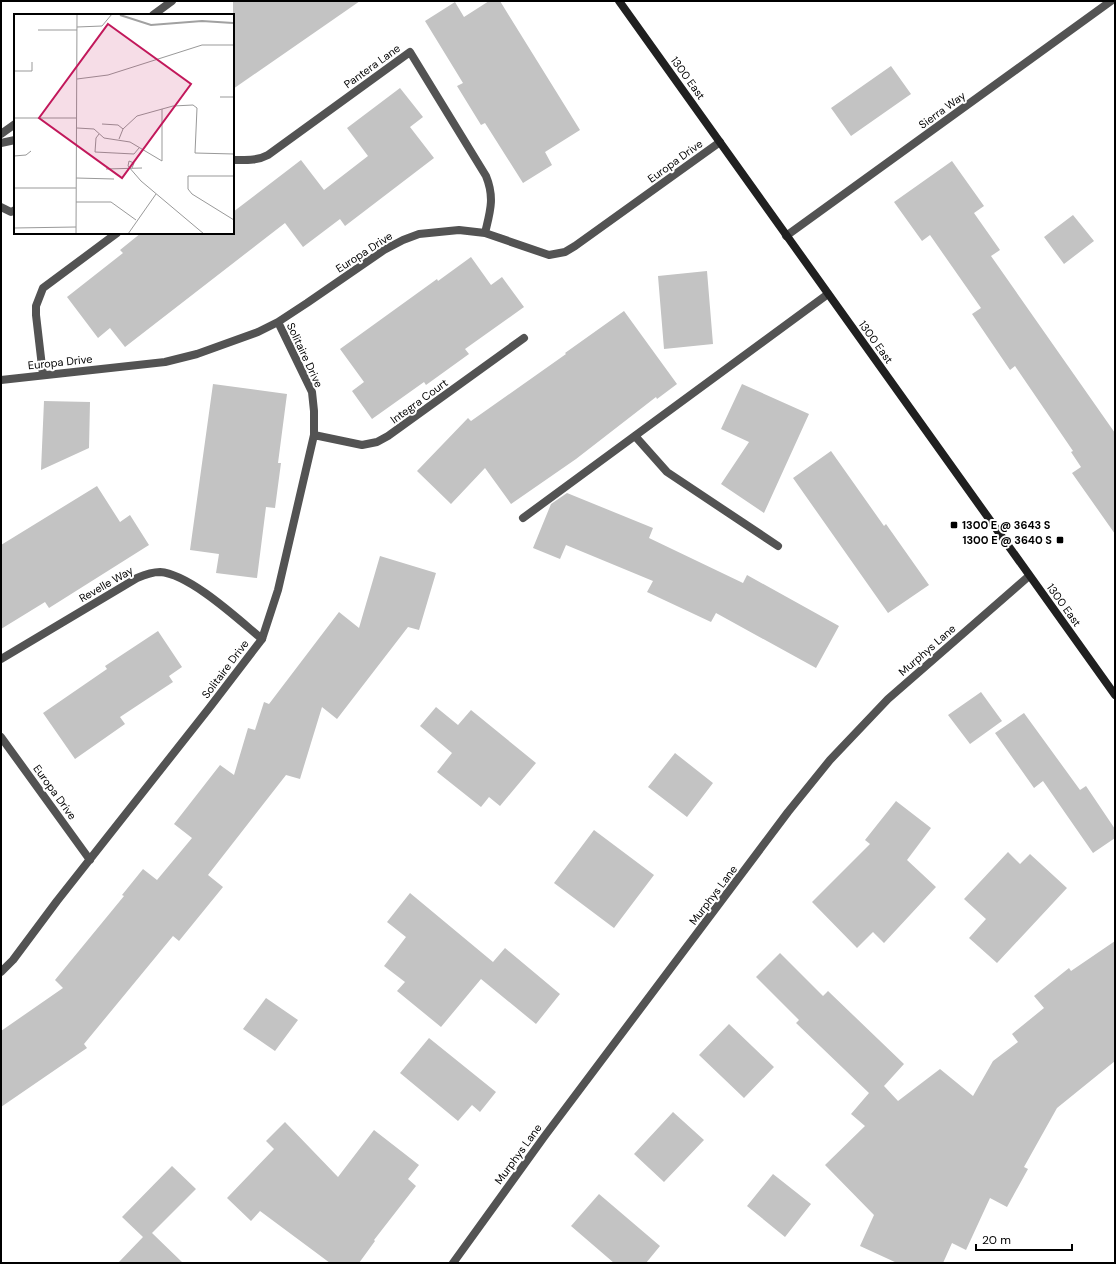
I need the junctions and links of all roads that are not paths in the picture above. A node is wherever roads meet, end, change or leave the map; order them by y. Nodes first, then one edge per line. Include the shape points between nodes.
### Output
1 (172, 1) edge
2 (619, 1) edge
3 (1111, 1) edge
4 (153, 14) edge
5 (14, 125) edge
6 (1, 134) edge
7 (14, 140) edge
8 (720, 142) junction
9 (1, 143) edge
10 (234, 160) edge
11 (1, 207) edge
12 (14, 210) edge
13 (485, 233) junction
14 (116, 234) edge
15 (786, 236) junction
16 (828, 294) junction
17 (278, 322) junction
18 (524, 338) dead end
19 (43, 375) junction
20 (1, 380) edge
21 (314, 435) junction
22 (635, 436) junction
23 (523, 518) dead end
24 (778, 546) dead end
25 (1029, 576) junction
26 (262, 640) junction
27 (1, 659) edge
28 (1115, 695) edge
29 (1, 737) edge
30 (90, 860) junction
31 (1, 972) edge
32 (453, 1263) edge

1 - 4 street
2 - 8 main road, 1300 East
3 - 15 street, Sierra Way
5 - 6 street
7 - 9 street
8 - 13 street, Europa Drive via 565,252 550,255 540,253
8 - 15 main road, 1300 East
10 - 13 street, Pantera Lane via 254,160 268,155 410,52 486,176 492,197
11 - 12 street via 11,212
13 - 17 street, Europa Drive via 438,231 403,240 384,250
14 - 19 street via 43,288 36,306
15 - 16 main road, 1300 East
16 - 22 street
16 - 25 main road, 1300 East
17 - 19 street, Europa Drive via 231,342 165,362
17 - 21 street, Solitaire Drive via 312,392
18 - 21 street, Integra Court via 377,442 362,445
19 - 20 street, Europa Drive
21 - 26 street, Solitaire Drive via 278,590
22 - 23 street
22 - 24 street via 667,472
25 - 28 main road, 1300 East
25 - 32 street, Murphys Lane via 888,699 830,760 788,812 563,1112
26 - 27 street, Revelle Way via 200,590 173,575 161,572 137,578
26 - 30 street, Solitaire Drive
29 - 30 street, Europa Drive
30 - 31 street, Solitaire Drive via 14,960

